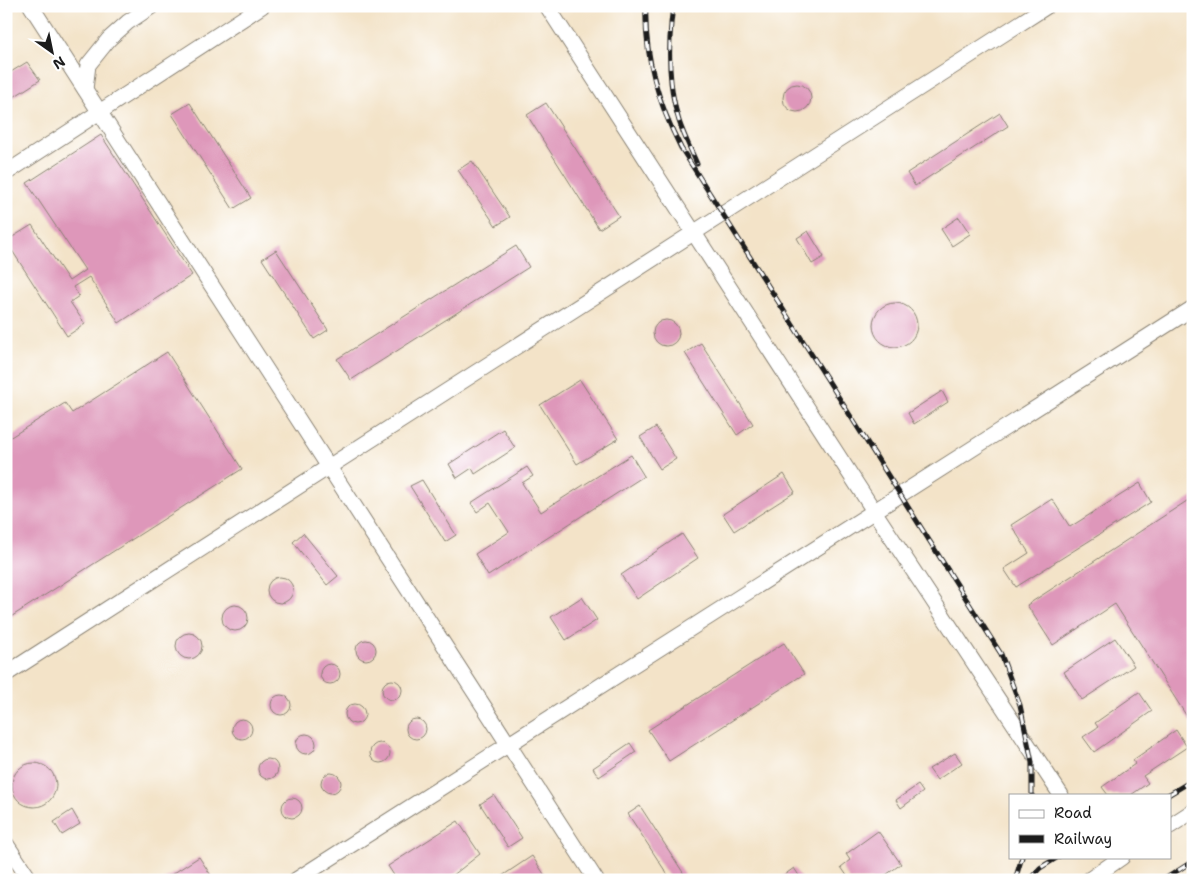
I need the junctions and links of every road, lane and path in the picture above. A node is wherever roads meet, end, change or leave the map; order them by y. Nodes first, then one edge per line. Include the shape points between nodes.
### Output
1 (31, 6) edge
2 (152, 6) edge
3 (262, 6) edge
4 (547, 6) edge
5 (1047, 6) edge
6 (85, 89) junction
7 (99, 112) junction
8 (6, 173) edge
9 (694, 233) junction
10 (1193, 308) edge
11 (329, 467) junction
12 (874, 511) junction
13 (6, 674) edge
14 (509, 745) junction
15 (1060, 794) edge
16 (1193, 811) edge
17 (1172, 825) edge
18 (6, 844) edge
19 (1117, 858) edge
20 (30, 880) edge
21 (296, 880) edge
22 (596, 880) edge
23 (1088, 880) edge

1 - 6 lane
2 - 6 lane via 109,39 88,65
3 - 7 lane
4 - 9 lane
5 - 9 lane
6 - 7 lane
7 - 8 lane
7 - 11 lane
9 - 11 lane
9 - 12 lane
10 - 12 lane
11 - 13 lane
11 - 14 lane
12 - 14 lane
12 - 15 lane
14 - 21 lane
14 - 22 lane
16 - 17 lane
18 - 20 lane
19 - 23 lane

